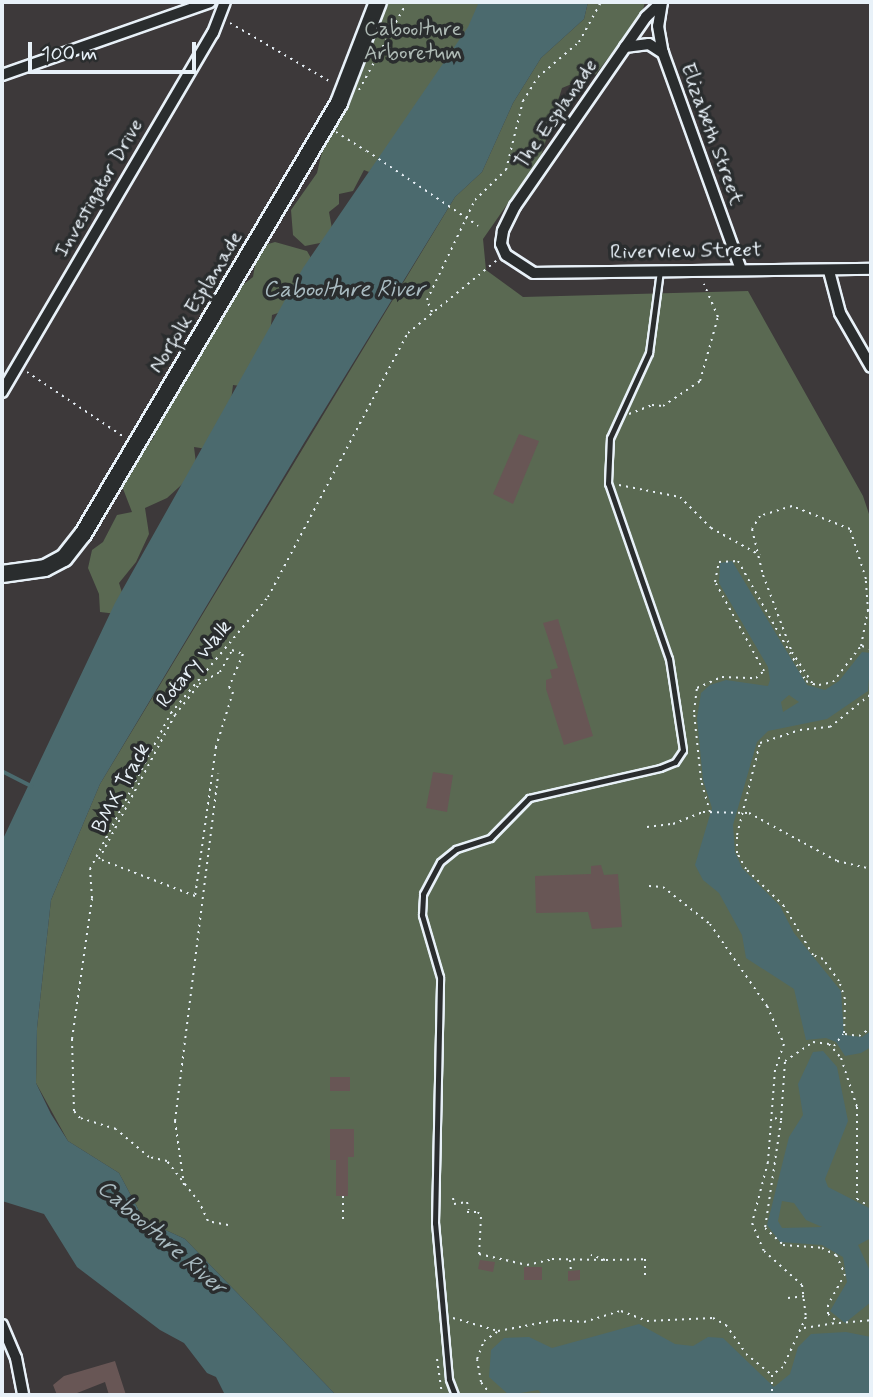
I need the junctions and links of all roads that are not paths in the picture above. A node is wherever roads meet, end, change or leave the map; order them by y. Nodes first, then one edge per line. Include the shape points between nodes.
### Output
1 (210, 2) edge
2 (225, 2) edge
3 (378, 2) edge
4 (662, 2) edge
5 (625, 47) junction
6 (663, 53) junction
7 (2, 75) edge
8 (501, 258) joint
9 (740, 267) junction
10 (871, 269) edge
11 (660, 271) junction
12 (829, 271) junction
13 (871, 367) edge
14 (2, 392) edge
15 (2, 575) edge
16 (2, 1325) edge
17 (23, 1395) edge
18 (456, 1395) edge

1 - 7 street
2 - 14 street, Investigator Drive via 213,33
3 - 15 street, Norfolk Esplanade via 339,103 83,534 64,558 45,568
4 - 5 street, The Esplanade
4 - 6 street, Elizabeth Street via 658,26
5 - 6 street, Elizabeth Street via 649,44
5 - 8 street, The Esplanade via 508,219
6 - 9 street, Elizabeth Street
8 - 11 street, Riverview Street via 534,273
9 - 11 street, Riverview Street
9 - 12 street, Riverview Street
10 - 12 street, Riverview Street
11 - 18 lane via 649,353 610,438 608,483 669,659 683,734 681,755 660,768 529,798 490,838 456,849 440,862 423,894 422,915 440,977 435,1223 449,1379
12 - 13 street via 840,313
16 - 17 street via 16,1358

